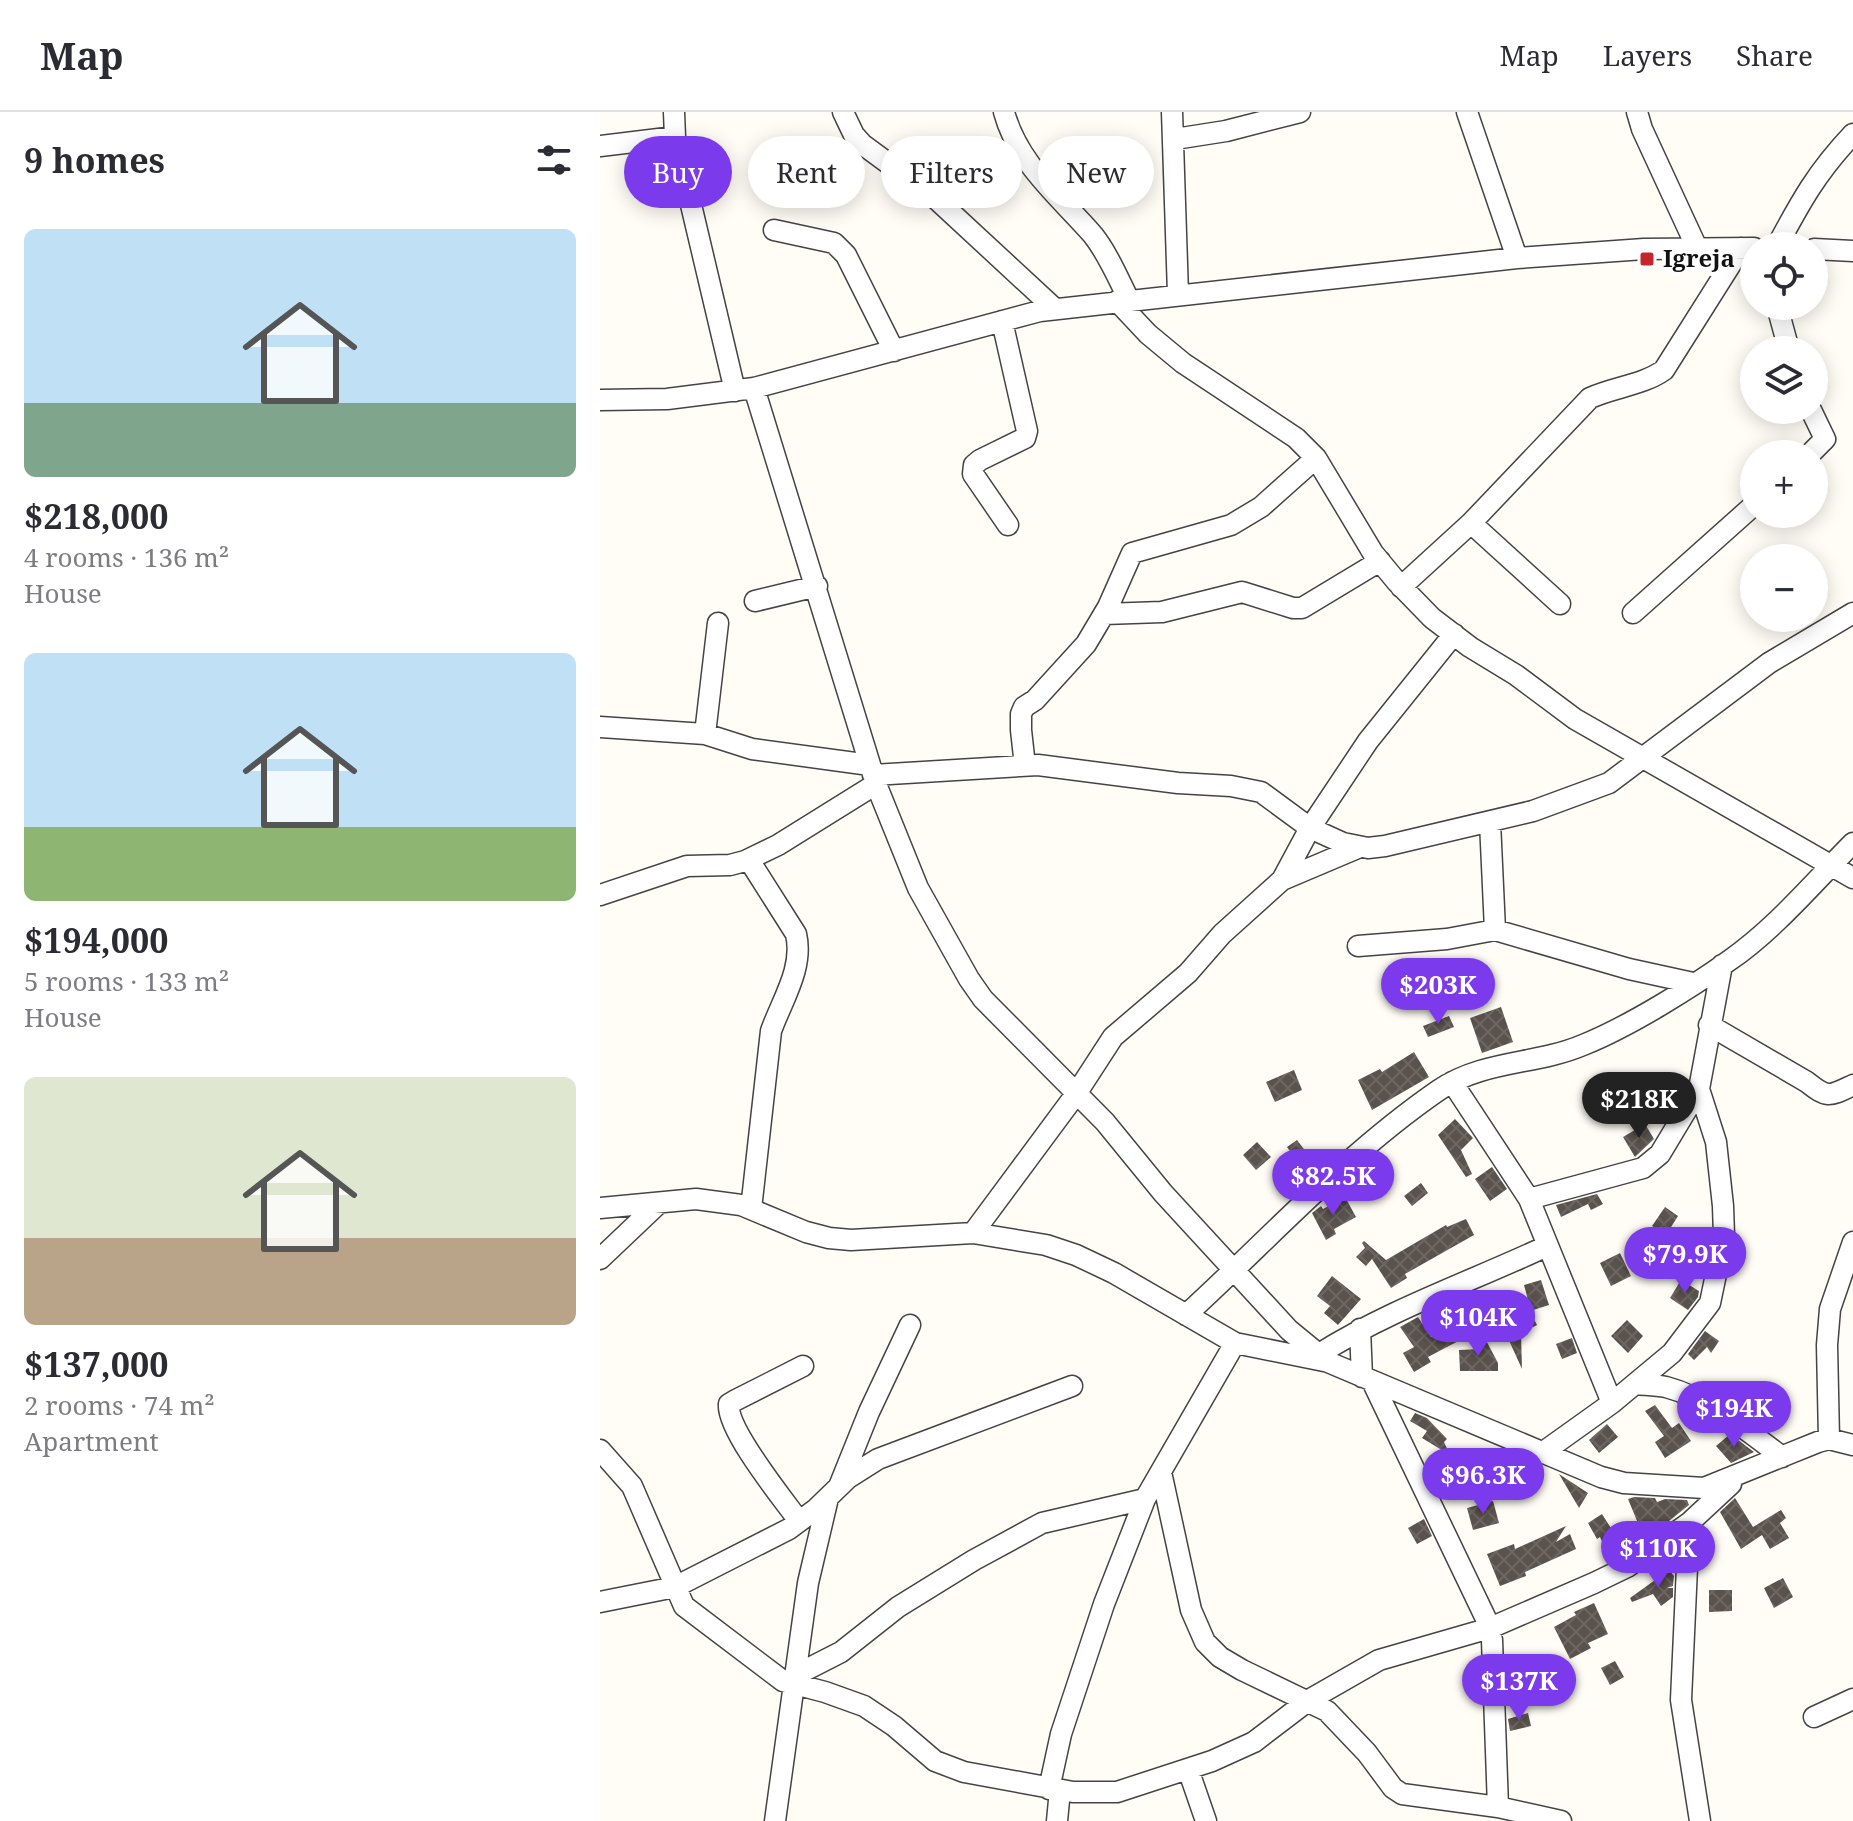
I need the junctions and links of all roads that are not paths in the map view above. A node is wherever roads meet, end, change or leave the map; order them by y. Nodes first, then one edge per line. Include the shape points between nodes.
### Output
1 (674, 112) edge
2 (843, 112) edge
3 (1004, 112) edge
4 (1172, 112) edge
5 (1300, 112) edge
6 (1467, 112) edge
7 (1637, 112) edge
8 (1853, 134) edge
9 (675, 136) edge
10 (1175, 139) junction
11 (624, 143) edge
12 (600, 146) edge
13 (695, 208) edge
14 (774, 230) dead end
15 (1784, 232) edge
16 (1697, 248) junction
17 (1740, 248) edge
18 (1828, 250) edge
19 (1853, 251) edge
20 (1517, 258) junction
21 (1740, 260) edge
22 (1178, 294) junction
23 (1123, 300) junction
24 (1055, 309) junction
25 (1002, 321) junction
26 (894, 351) junction
27 (745, 390) junction
28 (600, 400) edge
29 (1316, 458) junction
30 (1740, 517) edge
31 (1471, 523) junction
32 (1008, 525) dead end
33 (1380, 561) junction
34 (817, 586) junction
35 (1401, 587) junction
36 (755, 601) dead end
37 (1560, 604) dead end
38 (1633, 613) dead end
39 (1853, 613) edge
40 (1104, 614) junction
41 (718, 623) dead end
42 (1454, 634) junction
43 (600, 727) edge
44 (705, 734) junction
45 (1641, 758) junction
46 (1025, 766) junction
47 (873, 774) junction
48 (1490, 822) junction
49 (1310, 828) junction
50 (1853, 843) edge
51 (1360, 847) junction
52 (749, 860) junction
53 (1830, 866) junction
54 (1853, 878) edge
55 (1282, 880) junction
56 (600, 895) edge
57 (1495, 930) junction
58 (1358, 946) dead end
59 (1722, 965) junction
60 (1693, 983) junction
61 (1709, 1025) junction
62 (1452, 1082) junction
63 (1853, 1085) edge
64 (1699, 1089) junction
65 (1076, 1094) junction
66 (1529, 1199) junction
67 (659, 1203) junction
68 (600, 1208) edge
69 (751, 1209) junction
70 (973, 1233) junction
71 (1853, 1242) edge
72 (1547, 1246) junction
73 (600, 1259) edge
74 (1233, 1271) junction
75 (1186, 1315) junction
76 (910, 1325) dead end
77 (1360, 1329) junction
78 (1235, 1343) junction
79 (1324, 1358) junction
80 (803, 1366) dead end
81 (1367, 1379) junction
82 (1635, 1384) junction
83 (1072, 1386) dead end
84 (1612, 1403) junction
85 (1829, 1439) junction
86 (1853, 1445) edge
87 (600, 1450) edge
88 (1542, 1453) junction
89 (1782, 1457) junction
90 (1161, 1472) junction
91 (1741, 1475) junction
92 (834, 1492) junction
93 (1145, 1499) junction
94 (799, 1521) junction
95 (1689, 1523) junction
96 (675, 1587) junction
97 (600, 1602) edge
98 (1490, 1628) junction
99 (793, 1680) junction
100 (1853, 1699) edge
101 (1309, 1700) junction
102 (1814, 1717) dead end
103 (1188, 1769) junction
104 (1055, 1790) junction
105 (1498, 1807) junction
106 (775, 1821) edge
107 (1057, 1821) edge
108 (1206, 1821) edge
109 (1561, 1821) edge
110 (1700, 1821) edge

1 - 9 street
2 - 24 street via 862,144 934,197
3 - 23 street via 1041,182 1095,237
4 - 10 street
5 - 10 street
6 - 20 street
7 - 16 street
8 - 15 street via 1807,190
10 - 22 street
11 - 12 street
13 - 27 street
14 - 26 street via 834,243 846,255
16 - 17 street
16 - 20 street
18 - 19 street
20 - 22 street
21 - 31 street via 1664,370 1590,398
22 - 23 street
23 - 24 street
23 - 29 street via 1148,334 1183,363 1296,438
24 - 25 street
25 - 26 street
25 - 32 street via 1027,431 1025,438 980,460 973,474
26 - 27 street
27 - 28 street
27 - 34 street
29 - 33 street
29 - 40 street via 1261,507 1231,525 1132,553
30 - 38 street
31 - 35 street
31 - 37 street
33 - 35 street
33 - 40 street via 1302,608 1242,592 1162,612
34 - 36 street
34 - 47 street
35 - 42 street
39 - 45 street via 1769,663
40 - 46 street via 1086,644 1024,707
41 - 44 street
42 - 45 street
42 - 49 street via 1368,741
43 - 44 street
44 - 47 street
45 - 48 street via 1609,783
45 - 53 street
46 - 47 street
46 - 49 street via 1261,792
47 - 52 street via 778,845
47 - 65 street via 918,888 969,979
48 - 51 street
48 - 57 street
49 - 51 street
49 - 55 street
50 - 53 street
51 - 55 street
52 - 56 street via 687,866
52 - 69 street via 799,947 771,1031
53 - 54 street
53 - 59 street
55 - 65 street via 1188,973 1113,1037
57 - 58 street
57 - 60 street
59 - 60 street
59 - 61 street
60 - 62 street via 1582,1046 1485,1068
61 - 63 street via 1821,1094 1833,1095
61 - 64 street
62 - 66 street
62 - 74 street via 1293,1210
64 - 66 street via 1660,1154 1643,1168
64 - 82 street via 1716,1142 1723,1206 1724,1236 1710,1303 1672,1353
65 - 70 street
65 - 74 street
66 - 72 street
67 - 68 street
67 - 69 street via 696,1199
67 - 73 street
69 - 70 street via 829,1238
70 - 75 street via 1076,1255
71 - 85 street via 1830,1309
72 - 77 street
72 - 84 street
74 - 75 street
74 - 79 street
75 - 78 street
76 - 92 street
77 - 79 street
77 - 81 street
78 - 79 street
78 - 90 street
79 - 81 street
80 - 94 street via 729,1404 728,1412
81 - 88 street
81 - 98 street
82 - 84 street
82 - 89 street via 1667,1388 1709,1407
83 - 92 street via 878,1459
84 - 88 street
85 - 86 street
85 - 89 street
87 - 96 street via 632,1486
88 - 91 street via 1624,1483 1704,1488
89 - 91 street
90 - 93 street
90 - 101 street via 1191,1610 1205,1642 1242,1670
91 - 95 street
92 - 94 street
92 - 99 street via 808,1583
93 - 99 street via 1042,1523 898,1607 841,1652
93 - 104 street via 1061,1734
94 - 96 street
95 - 98 street via 1627,1567
95 - 110 street via 1681,1700
96 - 97 street
96 - 99 street via 684,1606 704,1623 783,1681
98 - 101 street via 1379,1660
98 - 105 street
99 - 104 street via 864,1706 935,1761
99 - 106 street
100 - 102 street
101 - 103 street via 1254,1742
101 - 105 street via 1339,1722 1396,1791
103 - 104 street via 1117,1792
103 - 108 street
104 - 107 street
105 - 109 street

